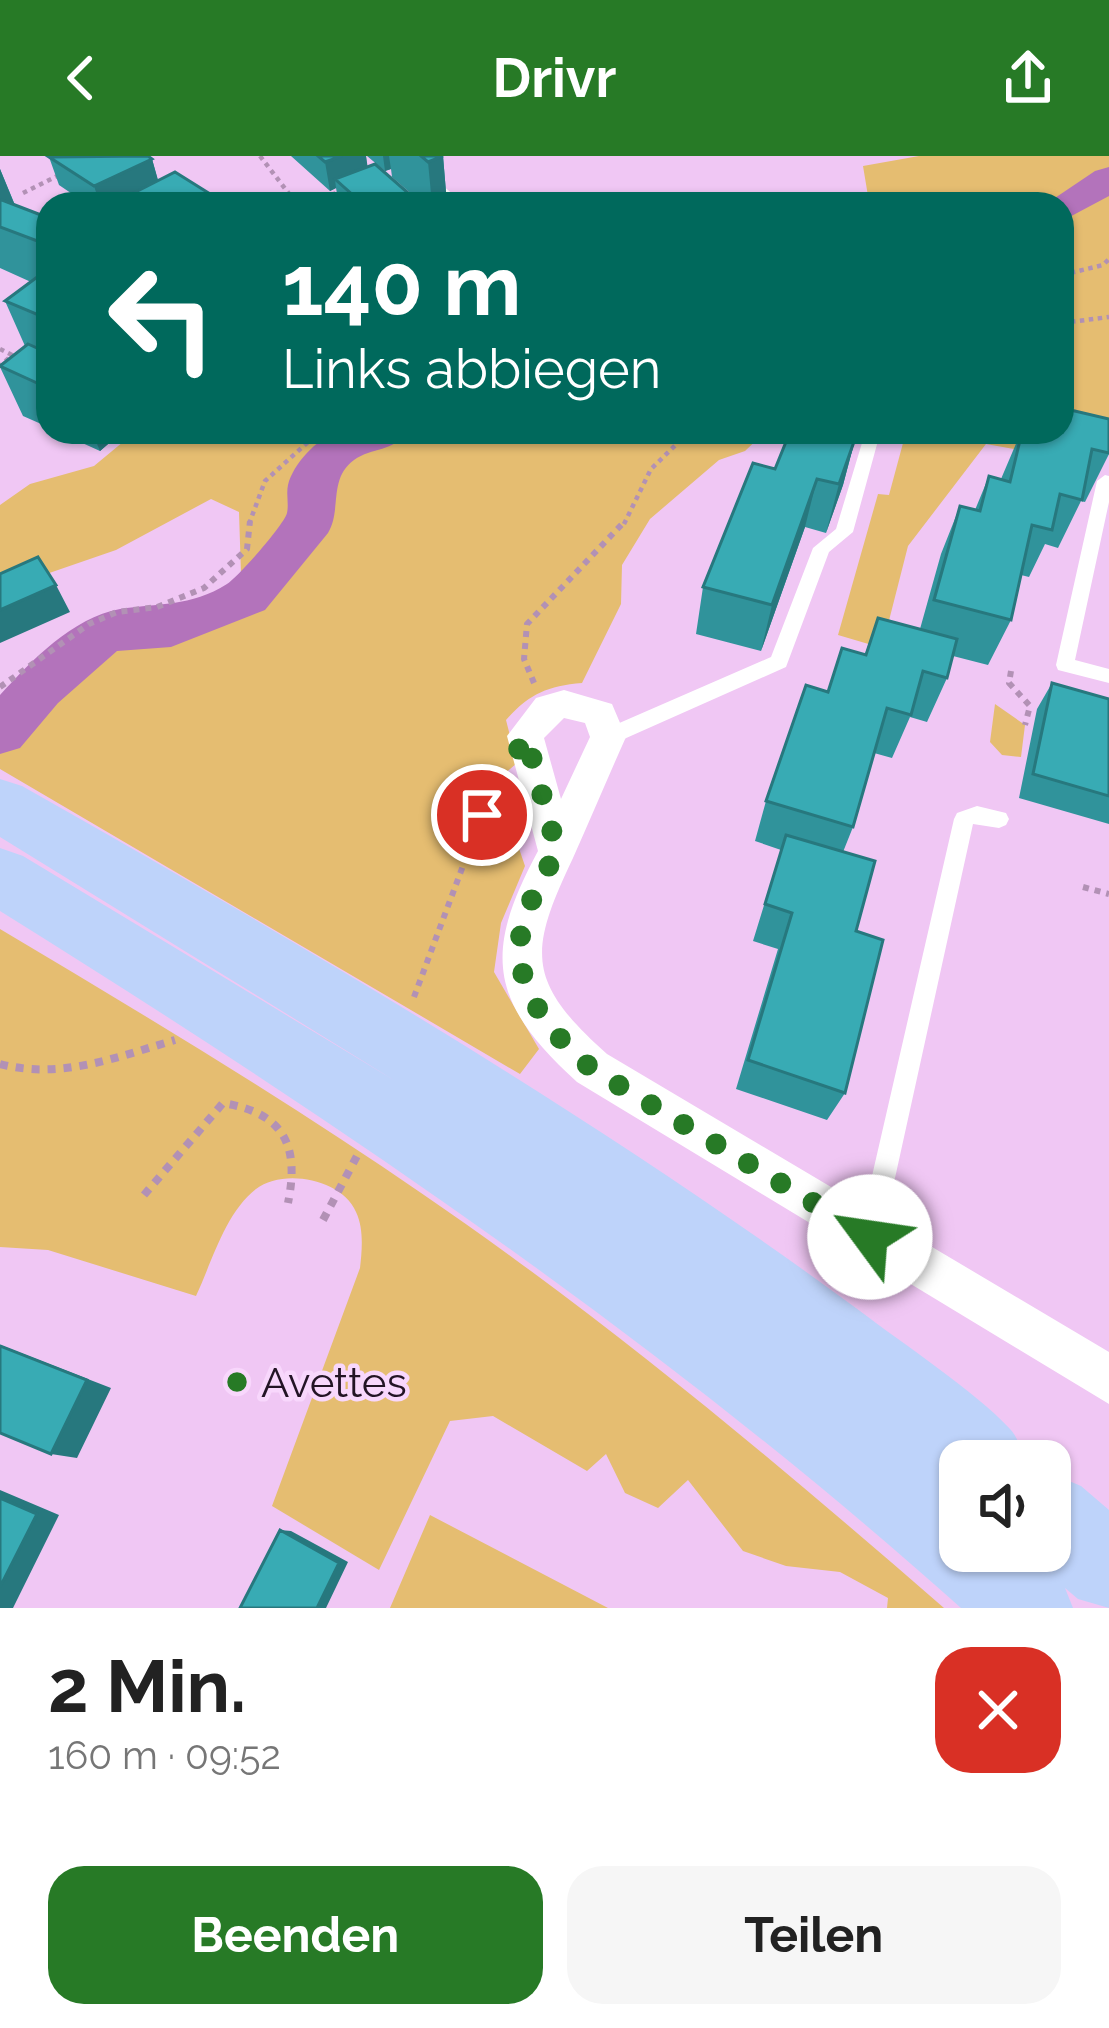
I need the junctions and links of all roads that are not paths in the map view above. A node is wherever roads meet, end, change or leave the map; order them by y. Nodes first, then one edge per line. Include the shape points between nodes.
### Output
1 (406, 160) edge
2 (443, 192) edge
3 (869, 444) edge
4 (1105, 481) edge
5 (1109, 676) edge
6 (608, 737) junction
7 (0, 805) edge
8 (999, 819) dead end
9 (557, 850) junction
10 (0, 876) edge
11 (870, 1237) junction
12 (1109, 1380) edge
13 (957, 1440) edge
14 (1071, 1535) edge
15 (1109, 1568) edge
16 (998, 1583) edge

1 - 2 lane
3 - 6 lane via 844,532 822,548 779,662
4 - 5 lane via 1065,665
6 - 9 street
6 - 9 street via 599,714 565,702 544,709 526,736
7 - 13 highway via 552,1139 778,1298
8 - 11 lane via 964,819
9 - 11 street via 523,922 521,963 533,1003 555,1036 592,1069
10 - 16 highway via 320,1071 559,1232 817,1426
11 - 12 street
14 - 15 highway

